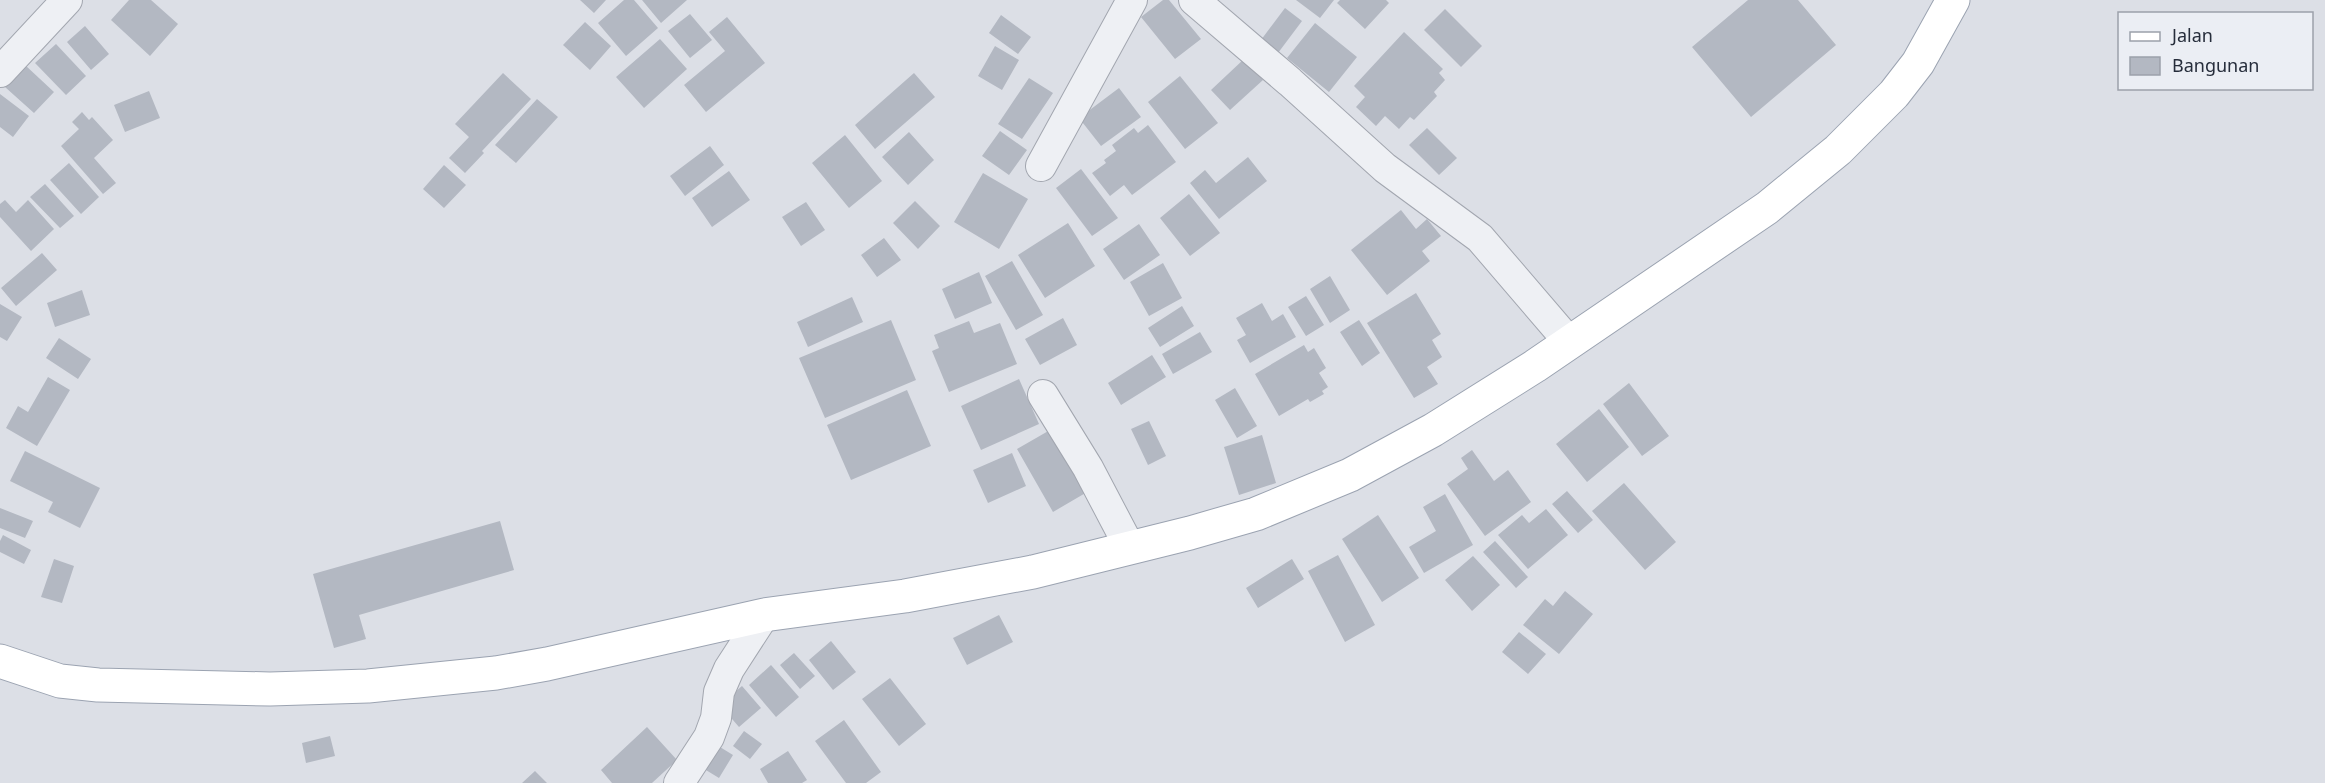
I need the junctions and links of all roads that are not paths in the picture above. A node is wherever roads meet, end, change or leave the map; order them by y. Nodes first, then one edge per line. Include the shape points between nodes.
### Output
1 (67, 0) edge
2 (1132, 0) edge
3 (1194, 0) edge
4 (1953, 0) edge
5 (0, 72) edge
6 (1041, 166) dead end
7 (1570, 343) junction
8 (1043, 396) dead end
9 (1130, 548) junction
10 (764, 615) junction
11 (0, 661) edge
12 (679, 783) edge

1 - 5 street
2 - 6 street
3 - 7 street via 1385,168 1480,238
4 - 7 main road via 1918,63 1894,94 1838,150 1767,208
7 - 9 main road via 1433,430 1350,476 1256,514
8 - 9 street via 1088,468
9 - 10 main road via 1033,572 905,596
10 - 11 main road via 548,664 368,686 270,689 98,685 60,681
10 - 12 street via 729,669 719,692 709,737

